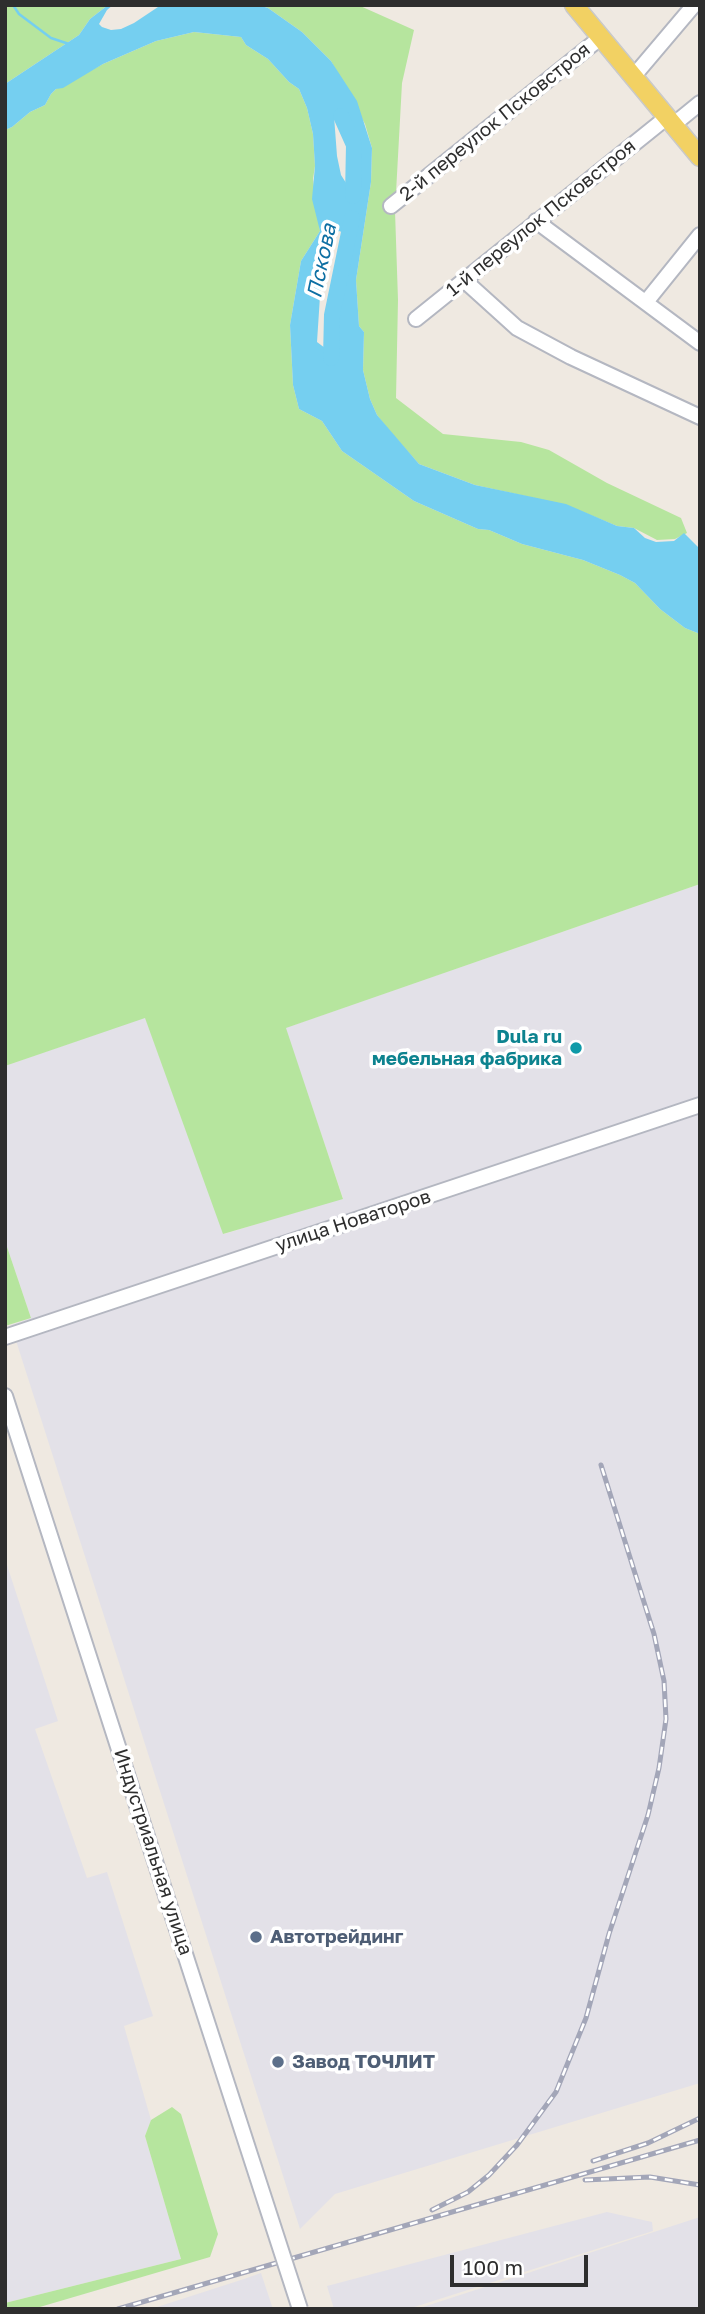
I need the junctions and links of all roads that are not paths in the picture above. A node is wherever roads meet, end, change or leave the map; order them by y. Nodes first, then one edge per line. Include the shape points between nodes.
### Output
1 (574, 5) edge
2 (694, 5) edge
3 (600, 38) junction
4 (633, 77) junction
5 (700, 103) edge
6 (669, 121) junction
7 (700, 157) edge
8 (391, 206) dead end
9 (536, 221) junction
10 (700, 235) edge
11 (465, 281) junction
12 (646, 302) junction
13 (415, 319) dead end
14 (700, 343) edge
15 (697, 412) edge
16 (700, 1105) edge
17 (5, 1337) edge
18 (5, 1396) edge
19 (300, 2309) edge

1 - 3 main road
2 - 4 street
3 - 4 main road
3 - 8 street, 2-й переулок Псковстроя
4 - 6 main road
5 - 6 street, 1-й переулок Псковстроя
6 - 7 main road
6 - 9 street, 1-й переулок Псковстроя
9 - 11 street, 1-й переулок Псковстроя
9 - 12 street
10 - 12 street
11 - 13 street, 1-й переулок Псковстроя
11 - 15 street via 517,328
12 - 14 street
16 - 17 street, улица Новаторов
18 - 19 street, Индустриальная улица, bridge

